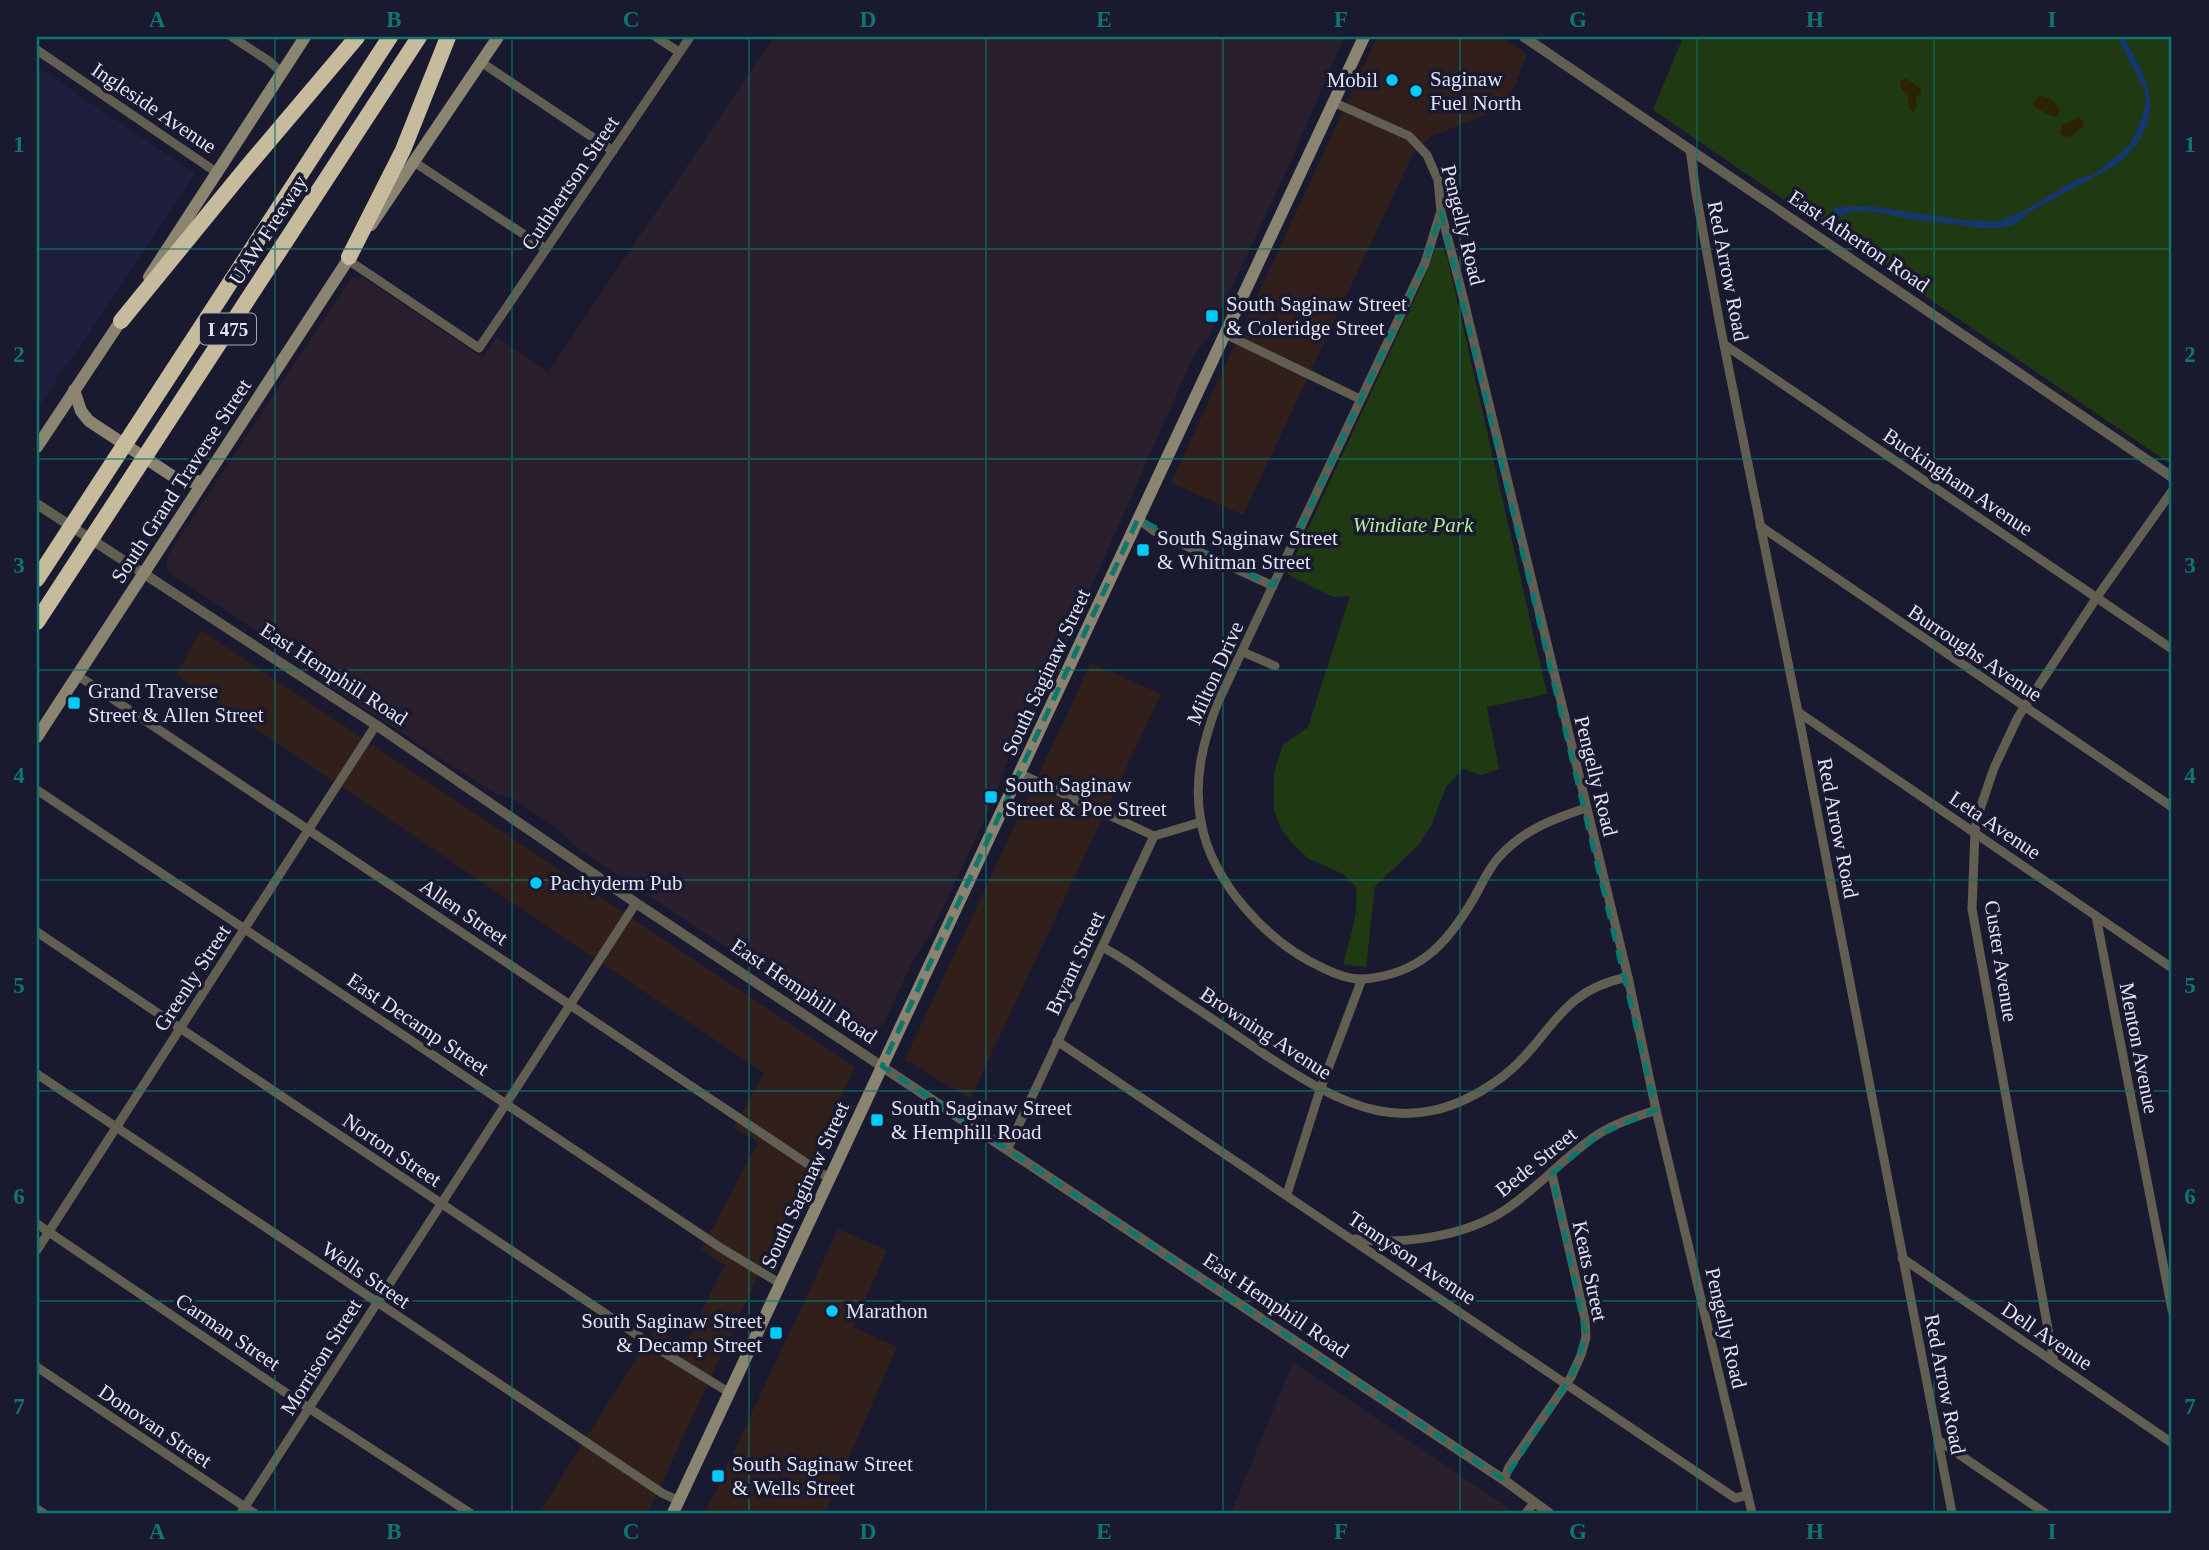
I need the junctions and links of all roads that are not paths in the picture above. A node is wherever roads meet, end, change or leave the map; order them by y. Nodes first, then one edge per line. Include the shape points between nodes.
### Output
1 (232, 37) edge
2 (306, 37) edge
3 (357, 37) edge
4 (390, 37) edge
5 (419, 37) edge
6 (448, 37) edge
7 (498, 37) edge
8 (656, 37) edge
9 (690, 37) edge
10 (1364, 37) edge
11 (1524, 37) edge
12 (37, 50) edge
13 (679, 52) junction
14 (481, 62) junction
15 (282, 73) junction
16 (1333, 102) junction
17 (1690, 149) junction
18 (613, 151) junction
19 (414, 162) junction
20 (216, 172) junction
21 (1441, 212) junction
22 (546, 249) junction
23 (349, 259) junction
24 (121, 321) junction
25 (1225, 334) junction
26 (1725, 345) junction
27 (74, 390) junction
28 (1360, 399) junction
29 (37, 447) edge
30 (2172, 477) edge
31 (203, 481) junction
32 (2172, 491) edge
33 (37, 504) edge
34 (1138, 519) junction
35 (1760, 526) junction
36 (143, 574) junction
37 (37, 579) edge
38 (1273, 586) junction
39 (2097, 597) junction
40 (37, 622) edge
41 (2172, 649) edge
42 (1243, 652) junction
43 (1275, 666) dead end
44 (77, 675) junction
45 (2024, 707) junction
46 (1798, 712) junction
47 (43, 716) edge
48 (376, 724) junction
49 (37, 737) edge
50 (1019, 773) junction
51 (37, 790) edge
52 (2172, 807) edge
53 (1586, 808) junction
54 (1201, 822) junction
55 (309, 830) junction
56 (1975, 832) junction
57 (1154, 836) junction
58 (636, 903) junction
59 (2096, 916) junction
60 (245, 929) junction
61 (37, 932) edge
62 (1102, 947) junction
63 (2172, 968) edge
64 (1628, 977) junction
65 (1362, 979) junction
66 (570, 1005) junction
67 (180, 1027) junction
68 (1057, 1041) junction
69 (882, 1066) junction
70 (37, 1074) edge
71 (1320, 1090) junction
72 (505, 1104) junction
73 (1656, 1110) junction
74 (116, 1127) junction
75 (1007, 1150) junction
76 (1552, 1174) junction
77 (830, 1179) junction
78 (1287, 1194) junction
79 (441, 1203) junction
80 (37, 1224) edge
81 (48, 1232) junction
82 (1353, 1239) junction
83 (37, 1250) edge
84 (1902, 1258) junction
85 (781, 1284) junction
86 (376, 1303) junction
87 (2172, 1310) edge
88 (2054, 1362) junction
89 (37, 1367) edge
90 (1565, 1383) junction
91 (730, 1393) junction
92 (310, 1408) junction
93 (1938, 1440) junction
94 (2172, 1443) edge
95 (1504, 1480) junction
96 (1748, 1495) junction
97 (1534, 1503) junction
98 (676, 1507) edge
99 (37, 1509) edge
100 (242, 1510) edge
101 (43, 1513) edge
102 (254, 1513) edge
103 (470, 1513) edge
104 (1526, 1513) edge
105 (1549, 1513) edge
106 (1752, 1513) edge
107 (1952, 1513) edge
108 (2045, 1513) edge

1 - 15 street
2 - 15 main road
3 - 24 highway
4 - 37 highway, UAW Freeway / I 475
5 - 40 highway, UAW Freeway / I 475
6 - 23 highway via 400,158
7 - 14 main road, South Grand Traverse Street
8 - 13 street
9 - 13 street, Cuthbertson Street
10 - 16 main road, South Saginaw Street
11 - 17 street, East Atherton Road
12 - 20 street, Ingleside Avenue
13 - 18 street, Cuthbertson Street
14 - 18 street
14 - 19 main road, South Grand Traverse Street
15 - 20 main road
16 - 21 street, Pengelly Road via 1409,136 1427,155 1438,180
16 - 25 main road, South Saginaw Street
17 - 26 street, Red Arrow Road
17 - 30 street, East Atherton Road
18 - 22 street, Cuthbertson Street
19 - 22 street
19 - 23 main road, South Grand Traverse Street
20 - 24 main road
21 - 28 street, Milton Drive via 1425,263
21 - 53 street, Pengelly Road
22 - 23 street, Cuthbertson Street via 479,348
23 - 31 main road, South Grand Traverse Street
24 - 27 main road
25 - 28 street
25 - 34 main road, South Saginaw Street
26 - 35 street, Red Arrow Road
26 - 39 street, Buckingham Avenue
27 - 29 main road
27 - 31 main road via 81,411 98,428 182,481
28 - 38 street, Milton Drive
31 - 36 main road, South Grand Traverse Street
32 - 39 street, Custer Avenue
33 - 36 street, East Hemphill Road
34 - 38 street via 1154,531
34 - 50 main road, South Saginaw Street
35 - 45 street, Burroughs Avenue
35 - 46 street, Red Arrow Road
36 - 44 main road, South Grand Traverse Street
36 - 48 street, East Hemphill Road
38 - 42 street, Milton Drive
39 - 41 street, Buckingham Avenue
39 - 45 street, Custer Avenue
42 - 43 street
42 - 54 street, Milton Drive via 1205,734 1198,786
44 - 47 main road, South Grand Traverse Street
44 - 55 street, Allen Street
45 - 52 street, Burroughs Avenue
45 - 56 street, Custer Avenue via 1994,768
46 - 56 street, Leta Avenue
46 - 84 street, Red Arrow Road
47 - 49 main road, South Grand Traverse Street
48 - 55 street, Greenly Street
48 - 58 street, East Hemphill Road
50 - 57 street
50 - 69 main road, South Saginaw Street
51 - 60 street, East Decamp Street
53 - 64 street, Pengelly Road
53 - 65 street, Milton Drive via 1547,821 1519,837 1497,858 1444,941 1420,962 1397,973
54 - 57 street
54 - 65 street, Milton Drive via 1213,858 1248,914 1308,962
55 - 60 street, Greenly Street
55 - 66 street, Allen Street
56 - 59 street, Leta Avenue
56 - 88 street, Custer Avenue via 1972,909
57 - 62 street, Bryant Street
58 - 66 street, Morrison Street
58 - 69 street, East Hemphill Road
59 - 63 street, Leta Avenue
59 - 87 street, Menton Avenue
60 - 67 street, Greenly Street
60 - 72 street, East Decamp Street
61 - 67 street, Norton Street
62 - 68 street, Bryant Street
62 - 71 street, Browning Avenue
64 - 71 street, Browning Avenue via 1585,992 1566,1006 1523,1059 1501,1078 1454,1105 1404,1114 1373,1111
64 - 73 street, Pengelly Road
65 - 71 street
66 - 72 street, Morrison Street
66 - 77 street, Allen Street
67 - 74 street, Greenly Street
67 - 79 street, Norton Street
68 - 75 street, Bryant Street
68 - 78 street, Tennyson Avenue
69 - 75 street, East Hemphill Road
69 - 77 main road, South Saginaw Street
70 - 74 street, Wells Street
71 - 78 street
72 - 79 street, Morrison Street
72 - 85 street, East Decamp Street
73 - 76 street, Bede Street via 1598,1135
73 - 96 street, Pengelly Road
74 - 81 street, Greenly Street
74 - 86 street, Wells Street
75 - 95 street, East Hemphill Road
76 - 82 street, Bede Street via 1503,1212 1464,1228 1384,1242
76 - 90 street, Keats Street via 1585,1320 1581,1355
77 - 85 main road, South Saginaw Street
78 - 82 street, Tennyson Avenue
79 - 86 street, Morrison Street
79 - 91 street, Norton Street
80 - 81 street, Carman Street
81 - 83 street, Greenly Street
81 - 92 street, Carman Street
82 - 90 street, Tennyson Avenue
84 - 88 street, Dell Avenue
84 - 93 street, Red Arrow Road
85 - 91 main road, South Saginaw Street
86 - 92 street, Morrison Street
86 - 98 street, Wells Street via 662,1493
88 - 94 street, Dell Avenue
89 - 100 street, Donovan Street
90 - 95 street, Keats Street
90 - 96 street, Tennyson Avenue via 1735,1498
91 - 98 main road, South Saginaw Street
92 - 100 street, Morrison Street
92 - 103 street, Carman Street
93 - 107 street, Red Arrow Road
93 - 108 street
95 - 97 street, East Hemphill Road
96 - 106 street, Pengelly Road
97 - 104 street
97 - 105 street, East Hemphill Road
99 - 101 street
100 - 102 street, Donovan Street

